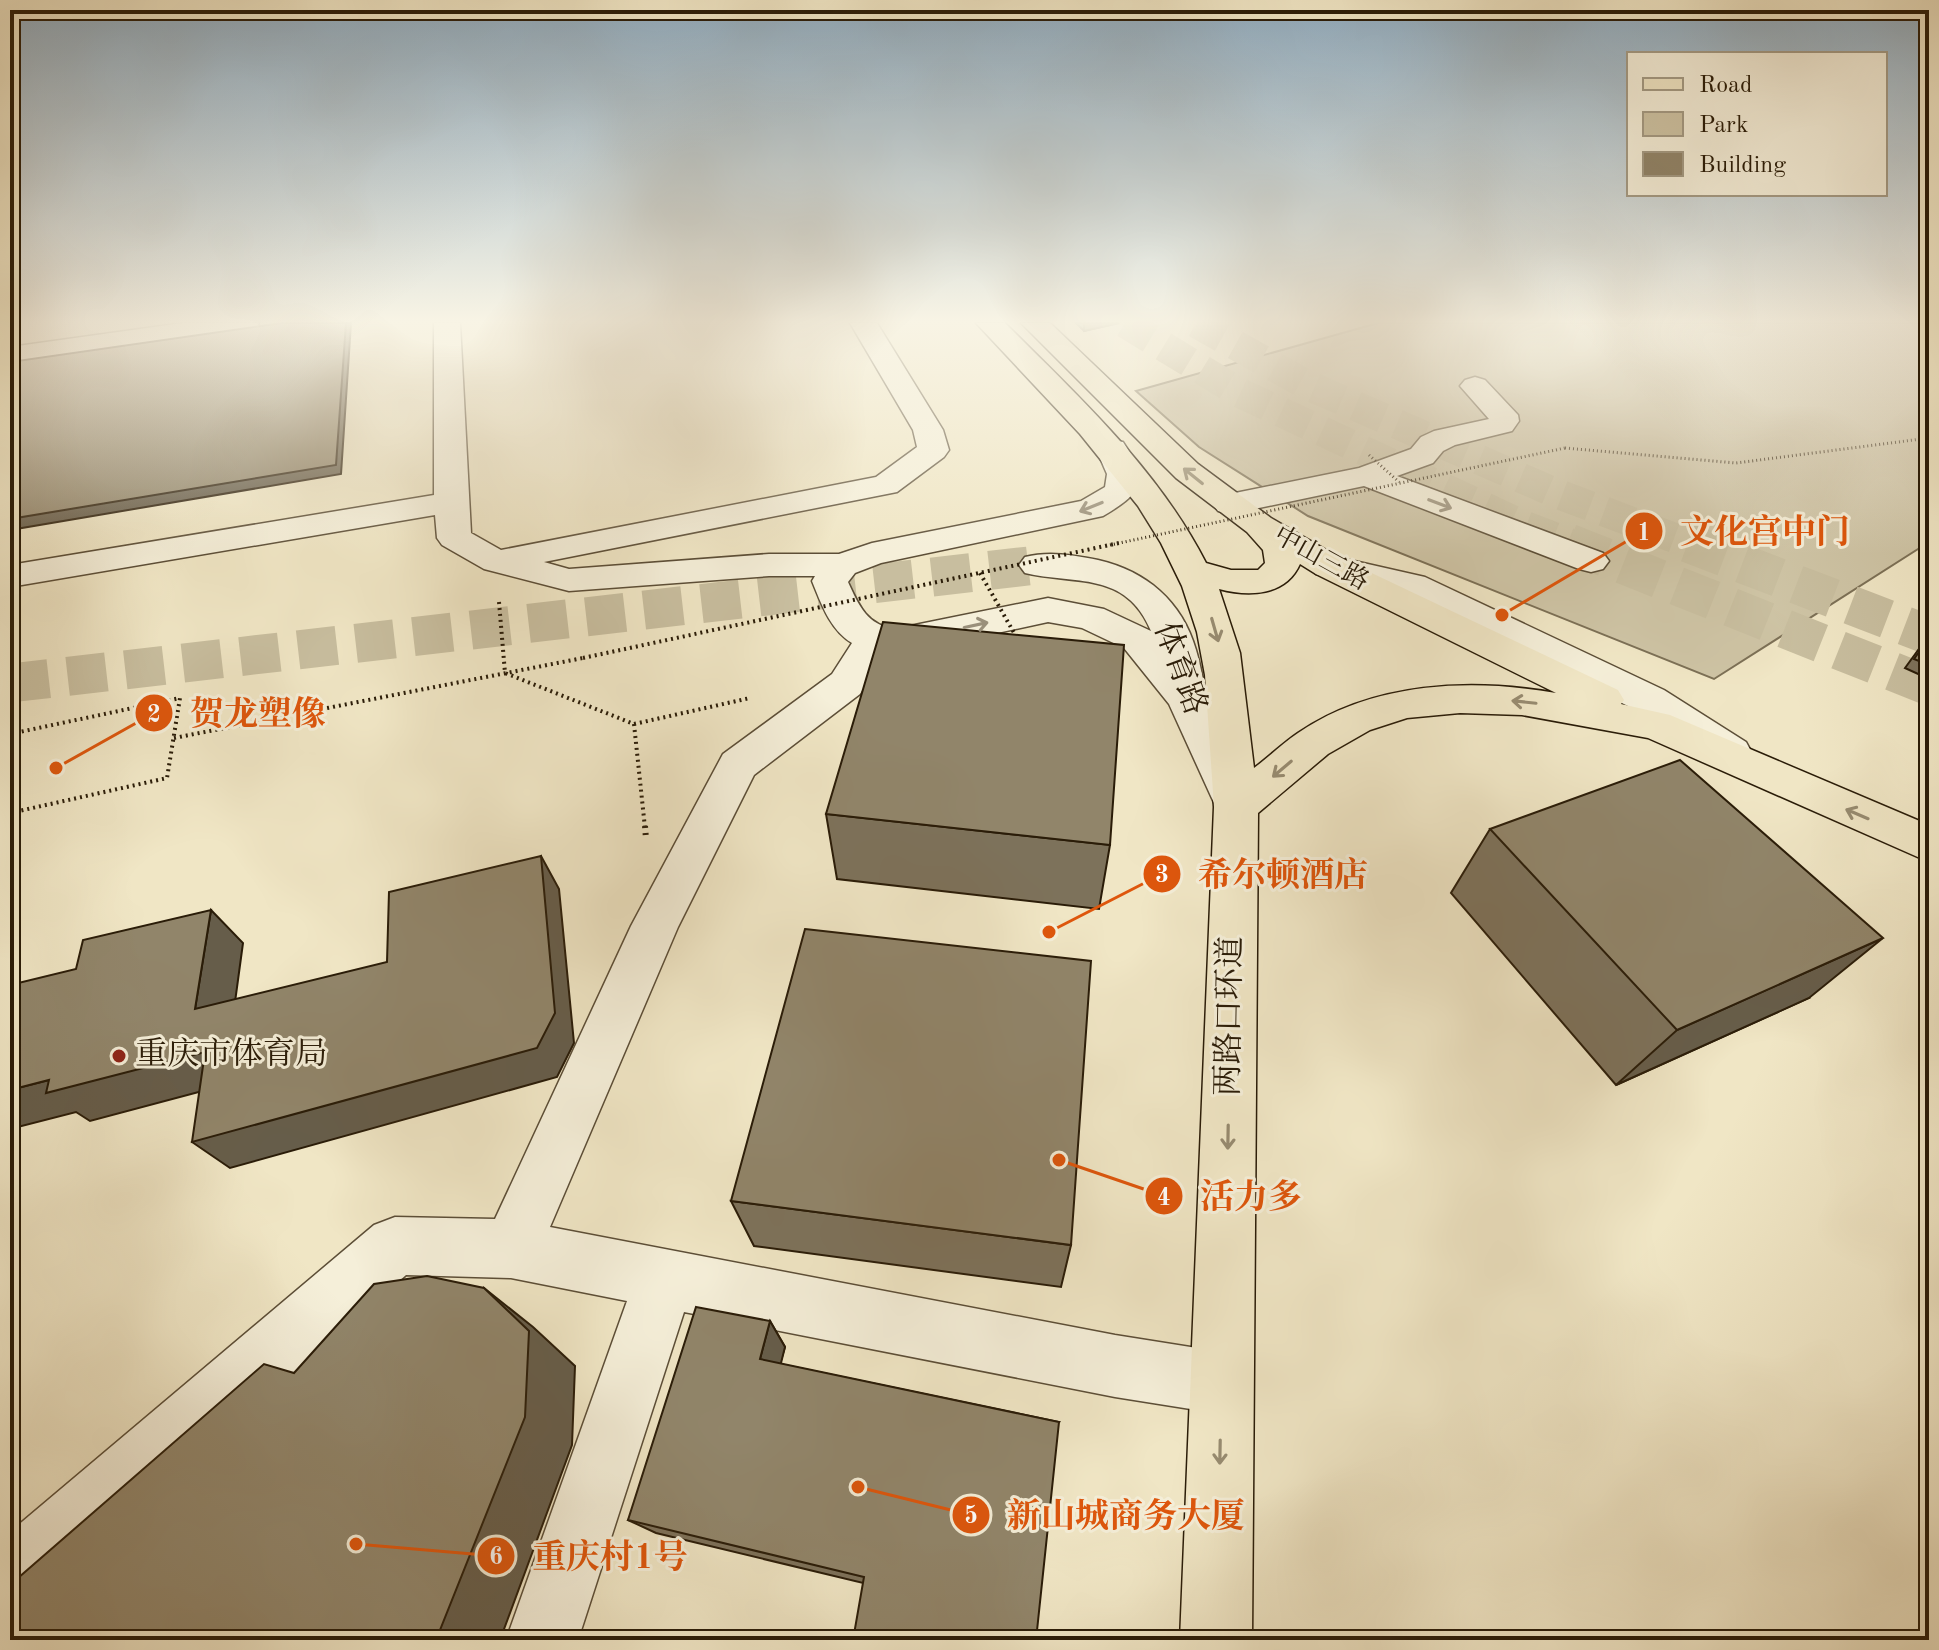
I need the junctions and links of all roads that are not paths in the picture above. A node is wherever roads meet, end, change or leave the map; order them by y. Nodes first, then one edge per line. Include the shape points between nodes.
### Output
1 (449, 400) edge
2 (910, 400) edge
3 (1064, 400) edge
4 (1114, 400) edge
5 (1489, 400) edge
6 (1112, 449) junction
7 (1368, 466) junction
8 (451, 502) junction
9 (1230, 504) junction
10 (1259, 525) junction
11 (496, 561) junction
12 (1591, 561) tunnel mouth
13 (843, 565) junction
14 (1037, 565) tunnel mouth
15 (1328, 566) junction
16 (1194, 571) junction
17 (10, 576) edge
18 (873, 640) junction
19 (1188, 700) junction
20 (1656, 725) junction
21 (1766, 776) junction
22 (1236, 807) junction
23 (1929, 844) edge
24 (511, 1249) junction
25 (665, 1279) junction
26 (1222, 1383) junction
27 (10, 1577) edge
28 (542, 1640) edge
29 (1216, 1640) edge

1 - 8 street
2 - 11 street via 933,450 886,485
3 - 6 main road
9 -> 4 main road, 中山三路 via 1187,471
5 - 7 street via 1503,415 1501,425 1445,438 1422,456
6 -> 13 street via 1123,474 1120,492 1091,509 872,554
6 - 16 main road via 1153,499
7 - 9 street
7 -> 12 street
8 - 11 street via 454,538
8 - 17 street
9 - 10 main road, 中山三路
10 - 15 main road, 中山三路
10 - 16 main road via 1280,548 1283,566 1267,581 1230,581
11 - 13 street via 569,580 769,565
13 - 18 street via 830,581 849,623
14 - 19 street, 体育路 via 1101,569 1133,586 1161,612 1175,642
15 - 20 main road, 中山三路
15 - 21 street via 1412,585 1650,700
16 -> 22 main road via 1219,645
18 -> 19 street via 895,642 1048,610 1091,618 1137,639
18 - 24 street via 846,684 738,765 655,926
19 - 22 street, 体育路
20 - 21 main road
20 -> 22 main road via 1522,701 1404,704 1356,720 1313,743
23 -> 21 main road
22 -> 26 main road, 两路口环道
24 - 25 street
24 - 27 street via 395,1246
25 - 26 street
25 - 28 street
26 -> 29 main road, 两路口环道

